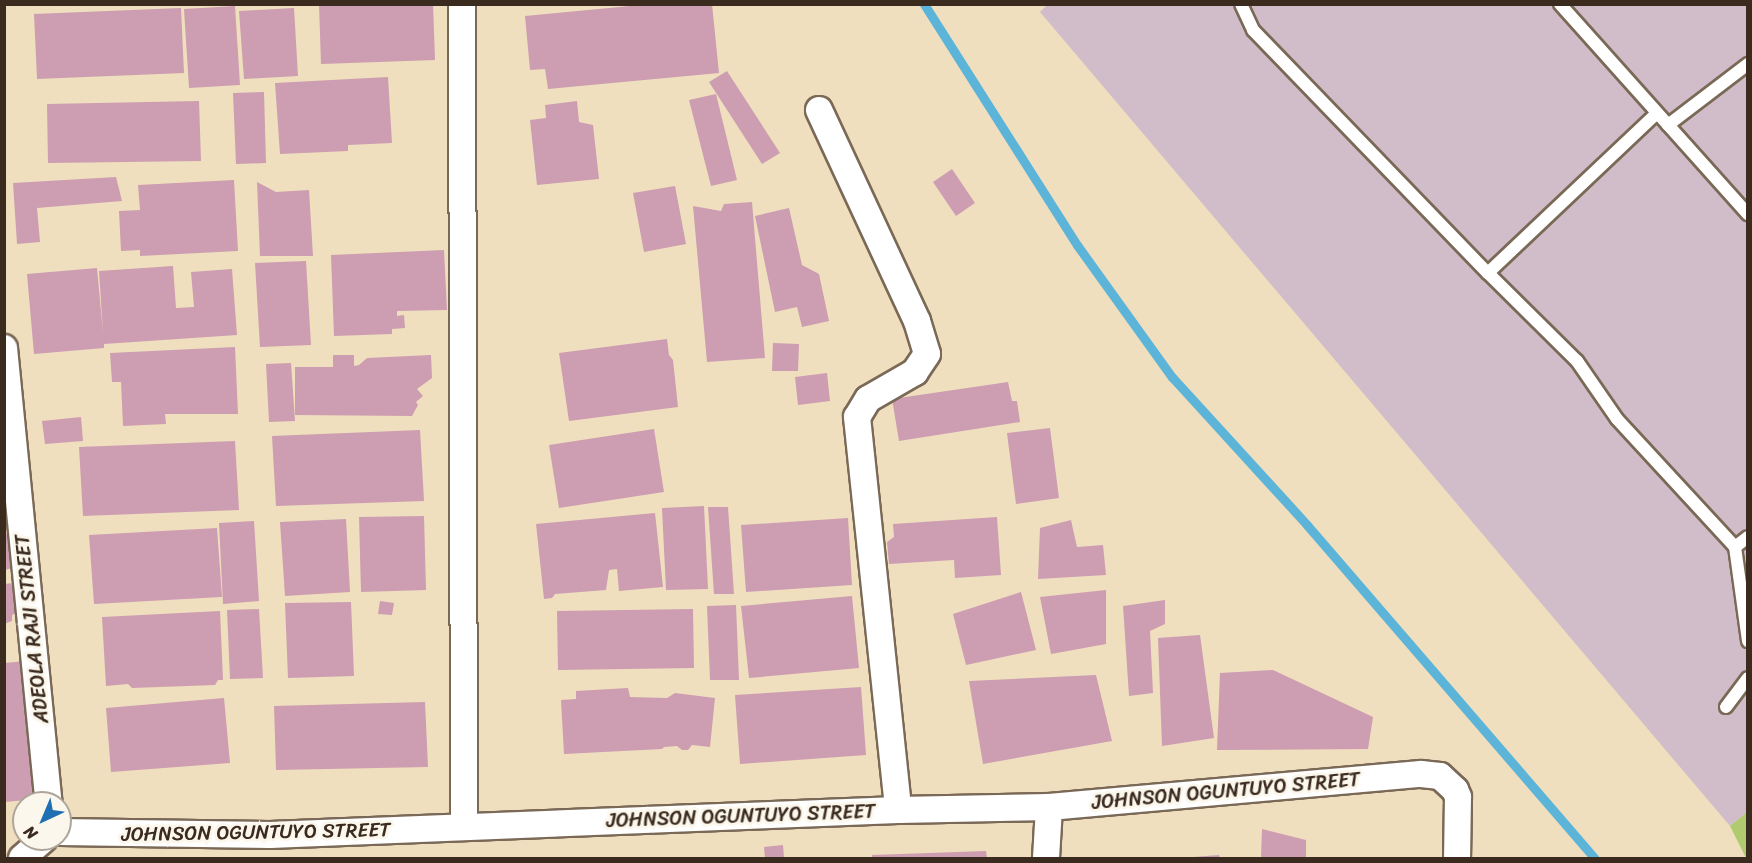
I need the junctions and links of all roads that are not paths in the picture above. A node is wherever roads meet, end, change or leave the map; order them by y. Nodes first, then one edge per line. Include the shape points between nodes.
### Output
1 (462, 4) edge
2 (1241, 4) edge
3 (1560, 4) edge
4 (1748, 64) edge
5 (819, 110) dead end
6 (1657, 113) junction
7 (1668, 125) junction
8 (1748, 214) edge
9 (1488, 273) junction
10 (4, 348) edge
11 (1748, 537) edge
12 (1735, 547) junction
13 (1748, 641) edge
14 (1748, 678) edge
15 (1726, 707) dead end
16 (48, 791) edge
17 (1049, 807) junction
18 (898, 810) junction
19 (464, 827) junction
20 (72, 832) edge
21 (1046, 858) edge
22 (1457, 858) edge

1 - 19 street
2 - 9 lane via 1253,30
3 - 6 lane
4 - 7 lane
5 - 18 street via 917,321 927,354 915,372 868,399 856,417
6 - 7 lane
6 - 9 lane
7 - 8 lane
9 - 12 lane via 1577,361 1617,419
10 - 16 street, ADEOLA RAJI STREET
11 - 12 lane
12 - 13 lane
14 - 15 lane
17 - 18 street, JOHNSON OGUNTUYO STREET
17 - 21 street
17 - 22 street, JOHNSON OGUNTUYO STREET via 1421,774 1440,776 1458,797
18 - 19 street, JOHNSON OGUNTUYO STREET
19 - 20 street, JOHNSON OGUNTUYO STREET via 270,835

